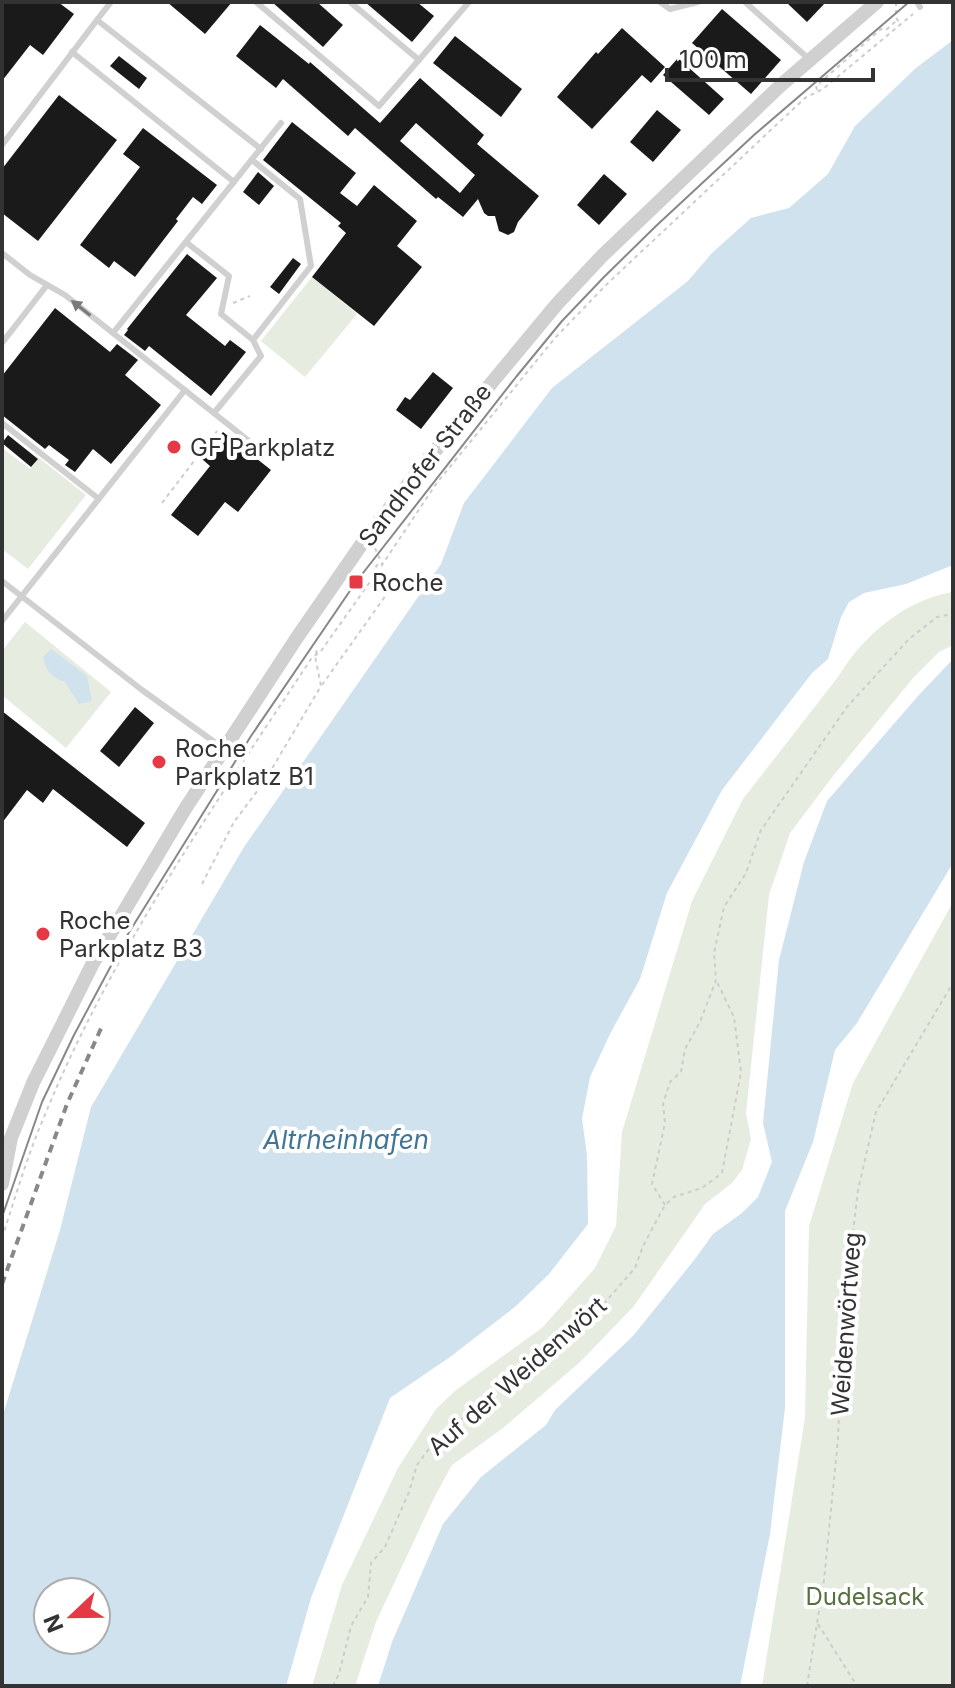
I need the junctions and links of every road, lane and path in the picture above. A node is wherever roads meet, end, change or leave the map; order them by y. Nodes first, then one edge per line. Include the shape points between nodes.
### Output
1 (111, 2) edge
2 (256, 2) edge
3 (350, 2) edge
4 (469, 2) edge
5 (660, 2) edge
6 (698, 2) edge
7 (745, 2) edge
8 (877, 2) edge
9 (896, 2) edge
10 (918, 4) edge
11 (97, 20) junction
12 (897, 20) junction
13 (900, 24) junction
14 (72, 52) junction
15 (419, 60) junction
16 (810, 60) junction
17 (818, 91) junction
18 (281, 123) dead end
19 (2, 145) edge
20 (261, 149) junction
21 (252, 160) junction
22 (234, 182) junction
23 (186, 242) junction
24 (2, 253) edge
25 (47, 285) junction
26 (250, 296) dead end
27 (224, 302) junction
28 (113, 333) junction
29 (253, 340) junction
30 (2, 343) edge
31 (185, 390) junction
32 (214, 413) junction
33 (224, 422) junction
34 (2, 423) edge
35 (249, 441) dead end
36 (198, 443) dead end
37 (205, 447) junction
38 (175, 471) dead end
39 (182, 477) junction
40 (99, 499) junction
41 (162, 503) dead end
42 (380, 560) dead end
43 (371, 574) dead end
44 (2, 581) edge
45 (391, 588) dead end
46 (22, 596) junction
47 (953, 614) edge
48 (2, 621) edge
49 (318, 647) dead end
50 (315, 656) junction
51 (321, 686) junction
52 (224, 749) junction
53 (202, 884) dead end
54 (716, 980) junction
55 (953, 983) edge
56 (2, 1184) edge
57 (665, 1205) junction
58 (2, 1238) edge
59 (817, 1623) junction
60 (333, 1686) edge
61 (807, 1686) edge
62 (857, 1686) edge

1 - 11 lane
2 - 15 lane via 379,106
3 - 15 lane
4 - 15 lane
5 - 6 lane via 670,9
7 - 16 lane
8 - 16 street, Sandhofer Straße
9 - 12 path
10 - 13 path
11 - 14 lane
11 - 20 lane
12 - 13 path
12 - 17 path via 816,86
13 - 17 path
14 - 19 lane
14 - 22 lane
16 - 52 street, Sandhofer Straße via 602,256 507,362 361,545
17 - 50 path via 555,338 436,484
18 - 20 lane
20 - 21 lane
21 - 22 lane
21 - 29 lane via 300,199 311,266
22 - 23 lane
23 - 27 lane via 229,276
23 - 28 lane
24 - 25 lane
28 -> 25 lane
25 - 30 lane
26 - 27 path
27 - 29 lane via 221,314
28 - 31 lane
29 - 32 lane via 261,356
31 - 32 lane
31 - 40 lane
32 - 33 lane
33 - 35 lane
33 - 37 path
34 - 40 lane
36 - 37 path
37 - 39 path
38 - 39 path
39 - 41 path
40 - 46 lane
42 - 43 path
44 - 46 lane
45 - 51 path
46 - 48 lane
46 - 52 lane
47 - 54 path via 937,617 909,639 847,707 761,830 746,873 724,907 714,953
49 - 50 path
50 - 51 path
50 - 58 path via 151,904 43,1117
51 - 53 path via 234,822
52 - 56 street, Sandhofer Straße via 92,965 33,1083 11,1138
54 - 57 path via 663,1104 665,1123 652,1184
54 - 57 path via 734,1017 741,1072 722,1173
55 - 59 path, Weidenwörtweg via 876,1112 858,1190
57 - 60 path, Auf der Weidenwört via 635,1268 586,1324 458,1421 417,1465 396,1524 371,1563 368,1597 351,1626
59 - 61 path, Weidenwörtweg
59 - 62 path

